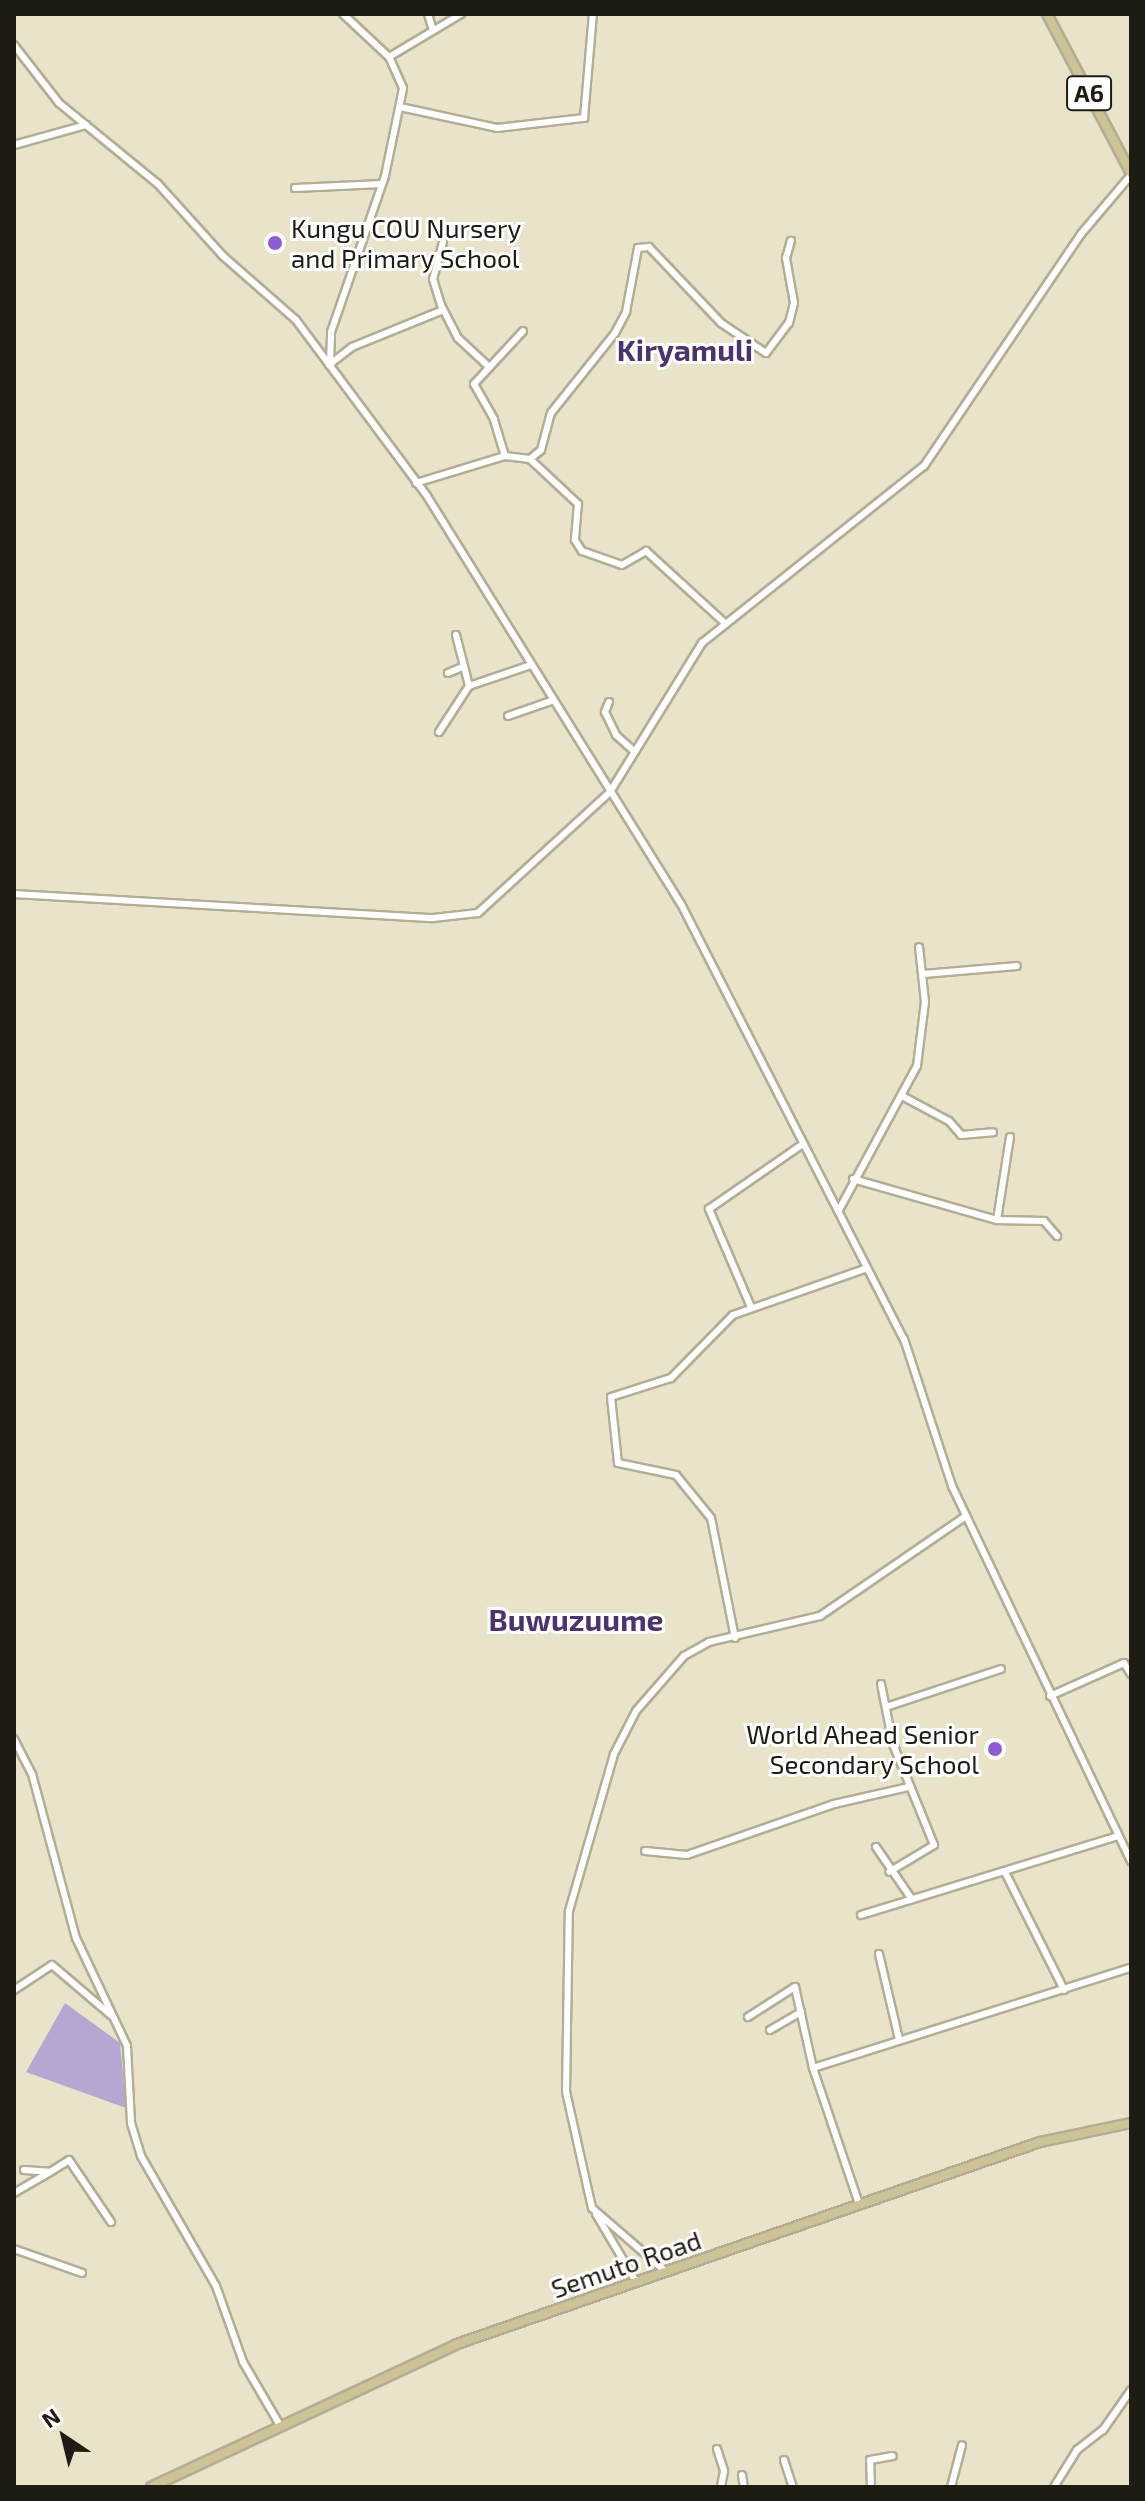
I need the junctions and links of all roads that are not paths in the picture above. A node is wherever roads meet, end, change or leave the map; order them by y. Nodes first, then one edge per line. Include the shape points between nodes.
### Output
1 (343, 14) edge
2 (428, 14) edge
3 (461, 14) edge
4 (593, 14) edge
5 (1047, 14) edge
6 (433, 30) junction
7 (14, 45) edge
8 (389, 57) junction
9 (400, 107) junction
10 (86, 125) junction
11 (14, 145) edge
12 (1131, 174) edge
13 (382, 184) junction
14 (295, 188) dead end
15 (791, 241) dead end
16 (443, 242) dead end
17 (443, 310) junction
18 (523, 331) dead end
19 (330, 365) junction
20 (487, 365) junction
21 (505, 456) junction
22 (530, 459) junction
23 (416, 483) junction
24 (726, 624) junction
25 (456, 635) dead end
26 (531, 665) junction
27 (462, 667) junction
28 (448, 673) dead end
29 (469, 686) junction
30 (551, 701) junction
31 (596, 706) dead end
32 (508, 716) dead end
33 (439, 732) dead end
34 (635, 752) junction
35 (610, 792) junction
36 (14, 894) edge
37 (919, 947) dead end
38 (1017, 966) dead end
39 (924, 974) junction
40 (904, 1097) junction
41 (993, 1132) dead end
42 (1010, 1137) dead end
43 (803, 1144) junction
44 (853, 1179) junction
45 (839, 1210) junction
46 (997, 1220) junction
47 (1057, 1236) dead end
48 (867, 1268) junction
49 (751, 1307) junction
50 (966, 1516) junction
51 (735, 1638) junction
52 (1001, 1669) dead end
53 (1131, 1674) edge
54 (881, 1684) dead end
55 (1050, 1696) junction
56 (886, 1707) junction
57 (14, 1739) edge
58 (909, 1787) junction
59 (1118, 1836) junction
60 (876, 1847) dead end
61 (645, 1851) dead end
62 (1131, 1861) edge
63 (889, 1872) junction
64 (1005, 1872) junction
65 (911, 1898) junction
66 (861, 1915) dead end
67 (879, 1954) dead end
68 (1131, 1968) edge
69 (14, 1990) edge
70 (1064, 1990) junction
71 (801, 2012) junction
72 (748, 2017) dead end
73 (114, 2018) junction
74 (770, 2030) dead end
75 (899, 2039) junction
76 (813, 2068) junction
77 (1131, 2123) edge
78 (24, 2170) dead end
79 (50, 2172) junction
80 (14, 2193) edge
81 (859, 2204) junction
82 (592, 2208) junction
83 (111, 2222) dead end
84 (14, 2249) edge
85 (665, 2271) junction
86 (82, 2273) dead end
87 (635, 2280) junction
88 (1131, 2390) edge
89 (281, 2427) junction
90 (962, 2445) dead end
91 (717, 2449) dead end
92 (893, 2456) dead end
93 (784, 2460) dead end
94 (742, 2475) dead end
95 (151, 2487) edge
96 (721, 2487) edge
97 (744, 2487) edge
98 (793, 2487) edge
99 (871, 2487) edge
100 (951, 2487) edge
101 (1054, 2487) edge

1 - 8 street
2 - 6 street
3 - 6 street
4 - 9 street via 584,118 497,128
5 - 12 main road, A6
6 - 8 street
7 - 10 street via 43,87
8 - 9 street via 403,88
9 - 13 street
10 - 11 street
10 - 19 street via 282,304
12 - 24 street via 1081,234 924,466
13 - 14 street
13 - 19 street via 344,281 328,347
15 - 22 street via 786,258 794,303 789,323 766,353 721,323 649,247 638,248 626,312 551,413 541,450
16 - 17 street via 433,279
17 - 19 street via 352,347
17 - 20 street via 458,338
18 - 20 street
19 - 23 street
20 - 21 street via 474,390 494,419
21 - 22 street
21 - 23 street
22 - 24 street via 578,504 575,540 582,551 622,565 646,551
23 - 26 street
24 - 34 street via 696,651
25 - 27 street
26 - 29 street
26 - 30 street
27 - 28 street
27 - 29 street
29 - 33 street
30 - 32 street
30 - 35 street
31 - 34 street via 608,705 616,735
34 - 35 street
35 - 36 street via 490,905 462,918
35 - 43 street via 681,904
37 - 39 street
38 - 39 street
39 - 40 street via 924,1038
40 - 41 street via 949,1121 961,1135
40 - 44 street
42 - 46 street
43 - 45 street
43 - 49 street via 709,1209
44 - 45 street
44 - 46 street
45 - 48 street
46 - 47 street via 1044,1221
48 - 49 street
48 - 50 street via 910,1354 943,1463
49 - 51 street via 706,1339 671,1378 611,1397 618,1463 676,1475 711,1518
50 - 51 street via 820,1616
50 - 55 street
51 - 82 street via 684,1656 636,1711 614,1754 578,1868 563,1969 566,2092
52 - 56 street
53 - 55 street via 1124,1663
54 - 56 street
55 - 59 street
56 - 58 street
57 - 73 street via 32,1774 76,1938
58 - 61 street via 834,1804 687,1855
58 - 63 street via 934,1845
59 - 62 street
59 - 64 street
60 - 63 street
63 - 65 street
64 - 65 street
64 - 70 street
65 - 66 street
67 - 75 street
68 - 70 street
69 - 73 street via 52,1965
70 - 75 street
71 - 72 street via 792,1985
71 - 74 street
71 - 76 street
73 - 89 street via 127,2046 131,2123 141,2156 216,2286 243,2362
75 - 76 street
76 - 81 street
77 - 81 main road, Semuto Road via 1040,2142
78 - 79 street
79 - 80 street
79 - 83 street via 69,2160
81 - 85 main road, Semuto Road
82 - 85 street
82 - 87 street
84 - 86 street
85 - 87 main road, Semuto Road
87 - 89 main road, Semuto Road via 457,2344
88 - 101 street via 1103,2430 1077,2450
89 - 95 main road, Semuto Road
90 - 100 street
91 - 96 street via 724,2471
92 - 99 street via 870,2460
93 - 98 street
94 - 97 street

